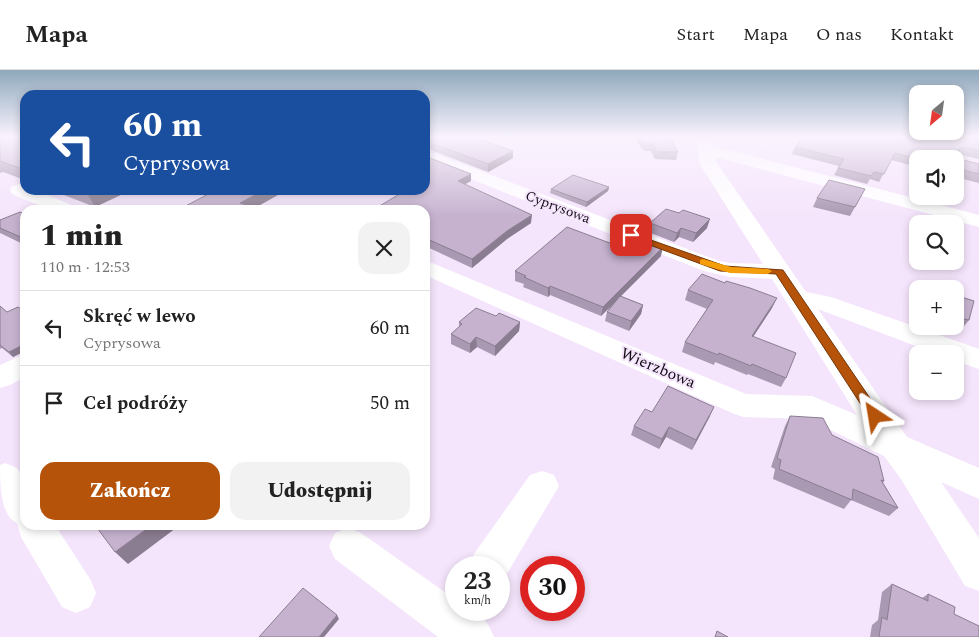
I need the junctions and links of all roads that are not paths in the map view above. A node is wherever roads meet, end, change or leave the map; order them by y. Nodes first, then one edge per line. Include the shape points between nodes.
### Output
1 (447, 163) edge
2 (708, 163) edge
3 (763, 163) edge
4 (20, 190) edge
5 (34, 195) edge
6 (0, 198) edge
7 (48, 202) junction
8 (41, 205) edge
9 (55, 205) edge
10 (979, 221) edge
11 (430, 269) edge
12 (780, 272) junction
13 (798, 299) junction
14 (979, 359) edge
15 (20, 367) edge
16 (0, 378) edge
17 (896, 446) junction
18 (0, 480) edge
19 (979, 484) edge
20 (542, 486) dead end
21 (20, 502) edge
22 (37, 530) edge
23 (348, 546) dead end
24 (496, 556) edge
25 (979, 572) edge
26 (76, 594) dead end
27 (462, 623) edge

1 - 12 street, Cyprysowa via 712,266
2 - 12 street
3 - 10 street
4 - 6 street
5 - 7 street
7 - 8 street
7 - 9 street
11 - 17 street, Wierzbowa via 743,405 812,408
12 - 13 street
13 - 14 street via 822,302
13 - 17 street
15 - 16 street
17 - 19 street, Wierzbowa
17 - 25 street
18 - 21 street via 5,478
20 - 24 street
22 - 26 street
23 - 27 street

